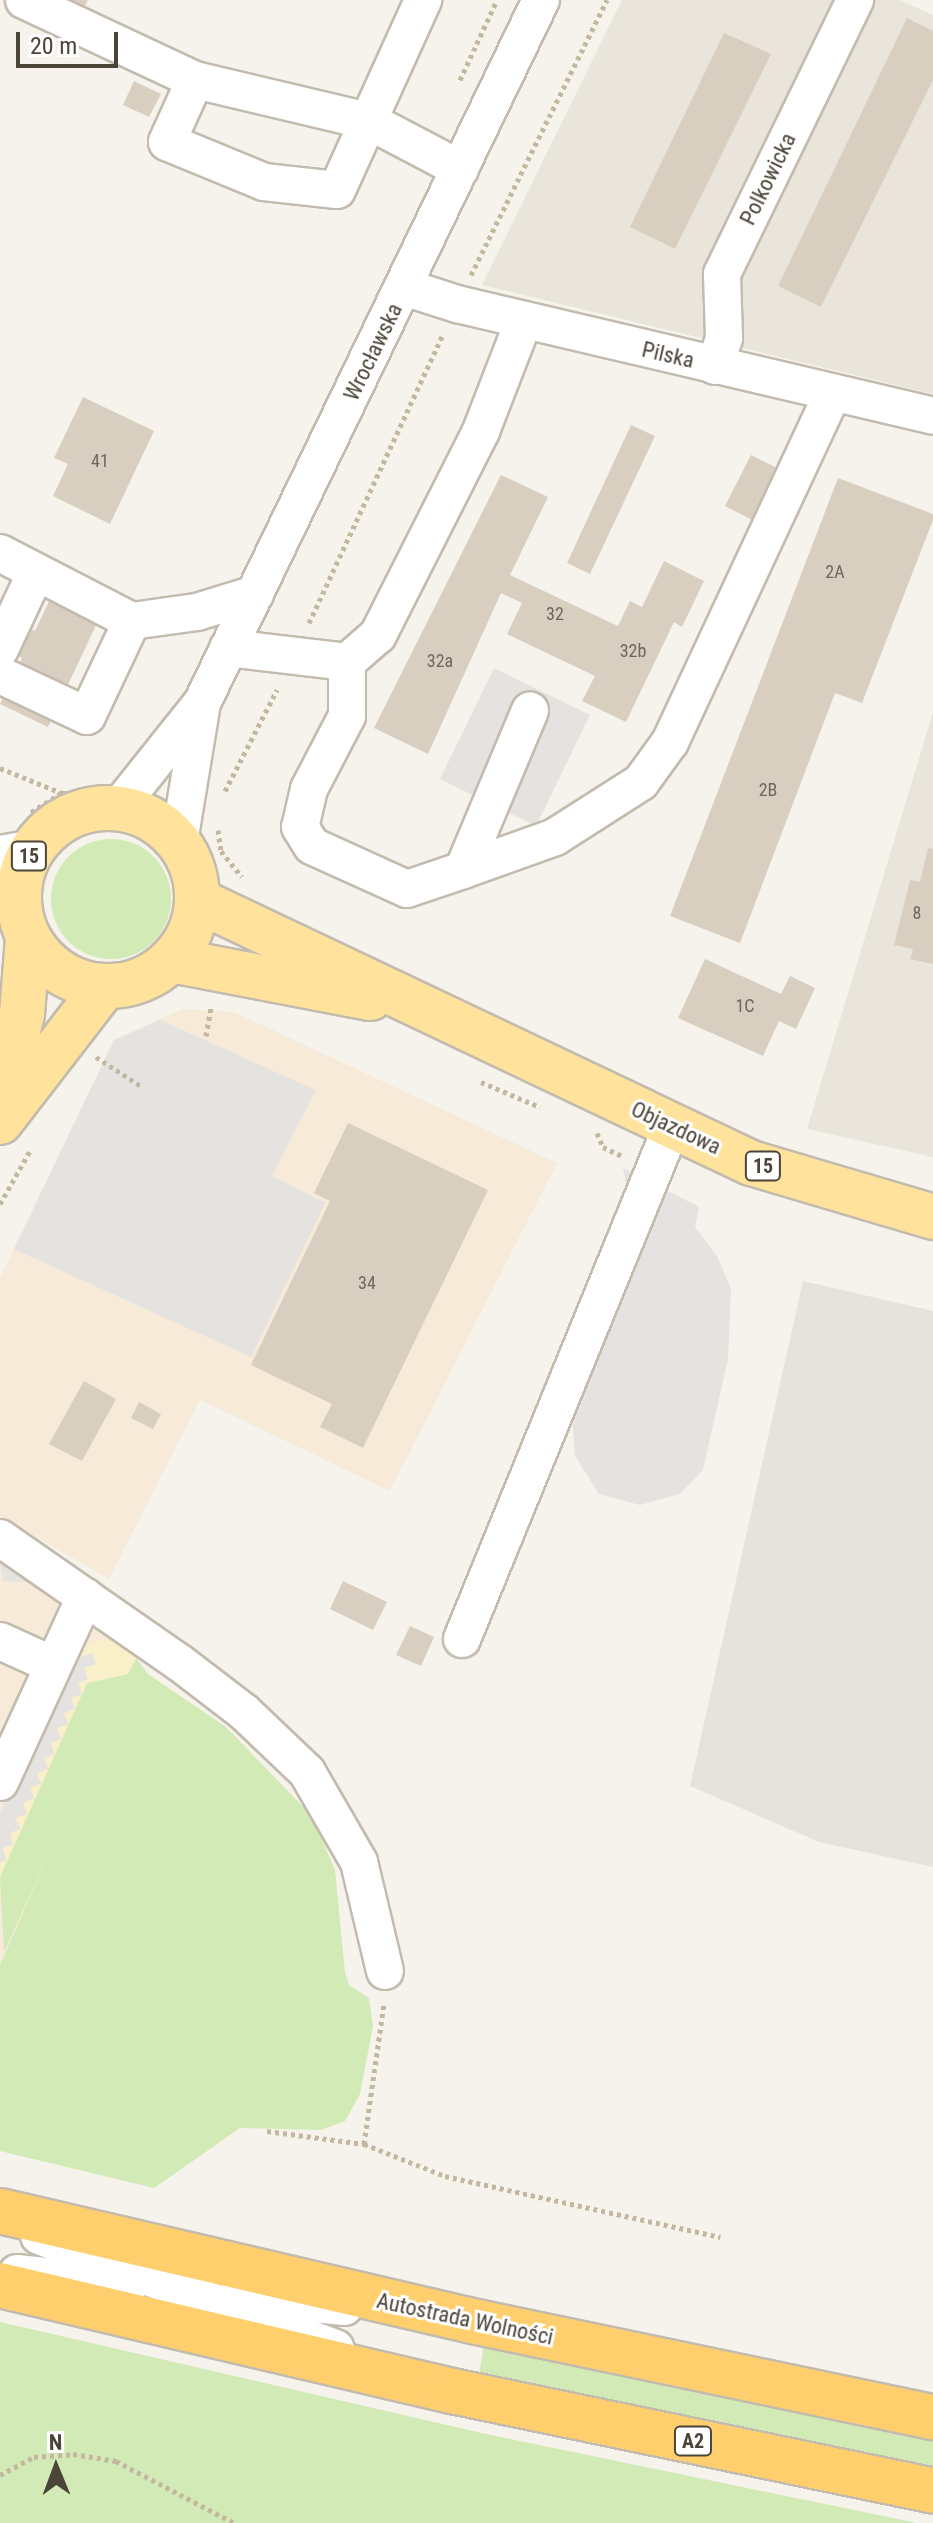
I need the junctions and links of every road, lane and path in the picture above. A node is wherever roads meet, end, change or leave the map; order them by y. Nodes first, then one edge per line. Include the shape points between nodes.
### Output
1 (24, 0) edge
2 (423, 0) edge
3 (541, 0) edge
4 (607, 0) edge
5 (855, 0) edge
6 (195, 80) junction
7 (369, 121) junction
8 (460, 169) junction
9 (404, 287) junction
10 (457, 304) junction
11 (524, 320) junction
12 (715, 366) junction
13 (833, 393) junction
14 (933, 416) edge
15 (0, 553) edge
16 (36, 572) junction
17 (255, 594) junction
18 (132, 621) junction
19 (228, 648) junction
20 (0, 649) edge
21 (294, 655) junction
22 (347, 662) junction
23 (0, 675) edge
24 (202, 703) junction
25 (530, 711) dead end
26 (0, 768) edge
27 (187, 772) junction
28 (224, 792) junction
29 (62, 793) junction
30 (105, 800) junction
31 (220, 807) dead end
32 (198, 832) junction
33 (18, 840) edge
34 (463, 870) junction
35 (197, 900) junction
36 (16, 916) edge
37 (242, 921) junction
38 (171, 960) junction
39 (223, 970) junction
40 (105, 986) junction
41 (432, 1009) junction
42 (206, 1036) dead end
43 (68, 1039) junction
44 (469, 1076) dead end
45 (141, 1086) dead end
46 (0, 1103) edge
47 (545, 1107) dead end
48 (0, 1122) edge
49 (591, 1122) dead end
50 (672, 1126) junction
51 (654, 1171) junction
52 (933, 1217) edge
53 (0, 1538) edge
54 (85, 1597) junction
55 (462, 1639) dead end
56 (0, 1641) edge
57 (51, 1664) junction
58 (10, 1744) edge
59 (0, 1782) edge
60 (385, 1971) joint
61 (267, 2131) dead end
62 (364, 2144) junction
63 (0, 2211) edge
64 (0, 2222) edge
65 (720, 2237) dead end
66 (0, 2271) edge
67 (0, 2285) edge
68 (183, 2290) junction
69 (477, 2322) junction
70 (452, 2391) junction
71 (933, 2417) edge
72 (0, 2475) edge
73 (933, 2491) edge
74 (234, 2523) edge

1 - 6 street
2 - 7 street
3 - 8 street, Wrocławska
4 - 10 path
5 - 12 street, Polkowicka via 722,274 724,338
6 - 7 street
6 - 7 street via 167,142 264,182 337,190
7 - 8 street
8 - 9 street, Wrocławska
9 - 10 street, Pilska
9 - 17 street, Wrocławska
10 - 11 street, Pilska
10 - 21 path
11 - 12 street, Pilska
11 - 22 street via 481,431 378,635
12 - 13 street, Pilska
13 - 14 street, Pilska
13 - 34 street via 670,742 641,782 555,837
15 - 16 street
16 - 18 street
16 - 20 street
17 - 18 street via 197,612
17 - 19 street, Wrocławska
18 - 23 street via 87,716
19 - 21 street
19 - 24 street, Wrocławska
21 - 22 street
21 - 28 path
22 - 34 street via 347,716 309,789 300,827 312,846 407,889
24 - 27 street, Wrocławska
24 - 30 street, Wrocławska
25 - 34 street
26 - 29 path
27 - 28 path
27 - 32 street, Wrocławska
28 - 31 path
29 - 30 path
29 - 33 path
30 - 32 main road
30 - 33 main road, 15
32 - 35 main road via 193,870
32 - 37 path via 221,851 254,893
33 - 36 main road, 15
35 - 37 main road, Objazdowa / 15
35 - 38 main road via 194,922
36 - 40 main road via 60,972
36 - 46 main road, 15 via 22,1014
37 - 41 main road, Objazdowa / 15
38 - 39 main road, Objazdowa / 15
38 - 40 main road via 129,983
39 - 41 main road, Objazdowa / 15
39 - 42 path
40 - 43 main road
41 - 50 main road, Objazdowa / 15
43 - 45 path
43 - 48 main road
44 - 47 path via 534,1108
49 - 51 path via 603,1147
50 - 51 street
50 - 52 main road, Objazdowa / 15 via 751,1163
51 - 55 street
53 - 54 street
54 - 57 street
54 - 60 street via 244,1712 307,1772 359,1862
56 - 57 street
57 - 58 street
58 - 59 street
60 - 62 path
61 - 62 path
62 - 65 path via 445,2176
63 - 69 highway, Autostrada Wolności
64 - 68 street
66 - 68 street
67 - 70 highway, A2
68 - 69 street
68 - 70 street
69 - 71 highway, Autostrada Wolności
70 - 73 highway, A2
72 - 74 path via 34,2457 73,2454 116,2461

